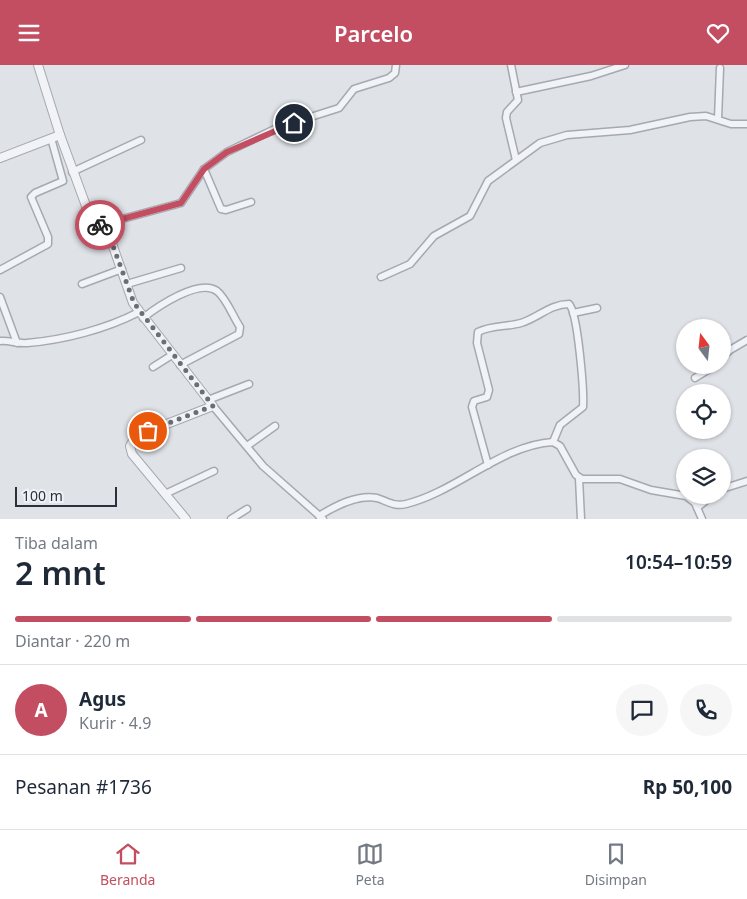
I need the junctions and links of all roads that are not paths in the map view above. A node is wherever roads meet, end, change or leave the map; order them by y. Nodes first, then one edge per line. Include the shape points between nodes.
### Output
1 (38, 65) edge
2 (396, 65) edge
3 (511, 65) edge
4 (625, 65) edge
5 (720, 68) dead end
6 (516, 92) junction
7 (718, 119) junction
8 (747, 124) edge
9 (60, 135) junction
10 (50, 138) junction
11 (141, 139) dead end
12 (0, 158) edge
13 (516, 160) junction
14 (204, 169) junction
15 (72, 172) junction
16 (251, 202) dead end
17 (100, 225) junction
18 (181, 268) dead end
19 (122, 269) junction
20 (0, 270) edge
21 (381, 277) dead end
22 (82, 284) dead end
23 (126, 284) junction
24 (0, 297) edge
25 (597, 308) dead end
26 (573, 313) junction
27 (141, 315) junction
28 (747, 340) edge
29 (0, 341) edge
30 (17, 343) junction
31 (731, 349) edge
32 (172, 355) junction
33 (180, 365) junction
34 (153, 367) dead end
35 (700, 374) edge
36 (694, 377) dead end
37 (249, 384) dead end
38 (210, 403) junction
39 (275, 426) dead end
40 (553, 442) junction
41 (247, 446) junction
42 (488, 465) junction
43 (214, 471) dead end
44 (579, 478) junction
45 (747, 481) edge
46 (731, 486) edge
47 (165, 494) junction
48 (702, 504) edge
49 (698, 507) junction
50 (247, 509) dead end
51 (321, 517) edge
52 (186, 519) edge
53 (231, 519) edge
54 (581, 519) edge
55 (702, 519) edge

1 - 9 street
2 - 14 street via 390,78 354,89 339,108 280,127 244,143
3 - 6 street
4 - 6 street via 591,76
5 - 7 street
6 - 13 street via 516,103 506,114
7 - 8 street via 731,124
7 - 13 street via 690,117 630,130 557,137 534,147
9 - 10 street
9 - 15 street
10 - 12 street
10 - 20 street via 63,181 31,197 48,244
11 - 15 street
13 - 21 street via 488,181 470,216 434,236 410,264
14 - 16 street via 221,209
14 - 17 street via 181,203
15 - 17 street via 88,214
17 - 19 street via 109,235
18 - 23 street
19 - 22 street
19 - 23 street
23 - 27 street
24 - 30 street
25 - 26 street
26 - 40 street via 584,386 583,407 560,425
26 - 42 street via 571,305 561,305 520,323 478,332 476,343 489,390 487,397 474,401 472,407
27 - 30 street via 82,332
27 - 32 street
27 - 33 street via 191,291 211,289 219,294 240,327 239,334
28 - 31 street
29 - 30 street
32 - 33 street
32 - 34 street
33 - 38 street
35 - 36 street
37 - 38 street
38 - 41 street
38 - 47 street via 131,441 132,454
39 - 41 street
40 - 42 street
40 - 44 street via 560,446
41 - 51 street via 263,466
42 - 51 street via 442,490 406,504 394,505 366,498 343,503
43 - 47 street
44 - 49 street via 620,479 651,490 686,496
44 - 54 street
45 - 46 street
47 - 52 street
48 - 49 street
49 - 55 street
50 - 53 street

